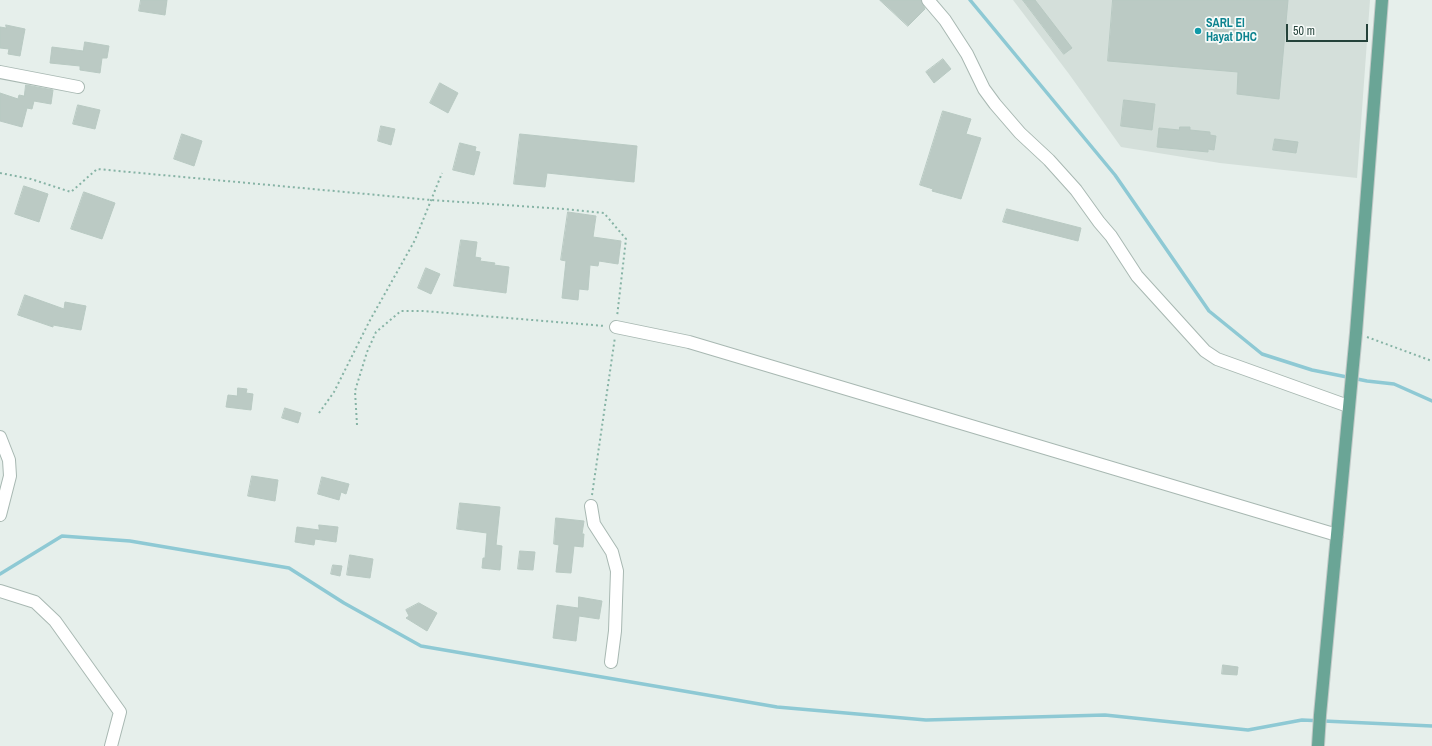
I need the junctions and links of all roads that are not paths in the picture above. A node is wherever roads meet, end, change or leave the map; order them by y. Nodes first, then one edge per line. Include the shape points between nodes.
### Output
1 (928, 0) edge
2 (1382, 0) edge
3 (0, 72) edge
4 (78, 87) dead end
5 (616, 327) road end
6 (1348, 406) junction
7 (0, 437) edge
8 (591, 506) road end
9 (0, 516) edge
10 (1337, 535) junction
11 (0, 591) edge
12 (611, 662) dead end
13 (111, 746) edge
14 (1318, 746) edge

1 - 6 street via 956,37 995,104 1076,190 1137,276 1205,351 1217,359
2 - 6 main road
3 - 4 street
5 - 10 street via 689,342
6 - 10 main road
7 - 9 street via 9,460 10,476
8 - 12 street via 594,524 612,552 617,571
10 - 14 main road
11 - 13 street via 35,602 55,621 120,712

